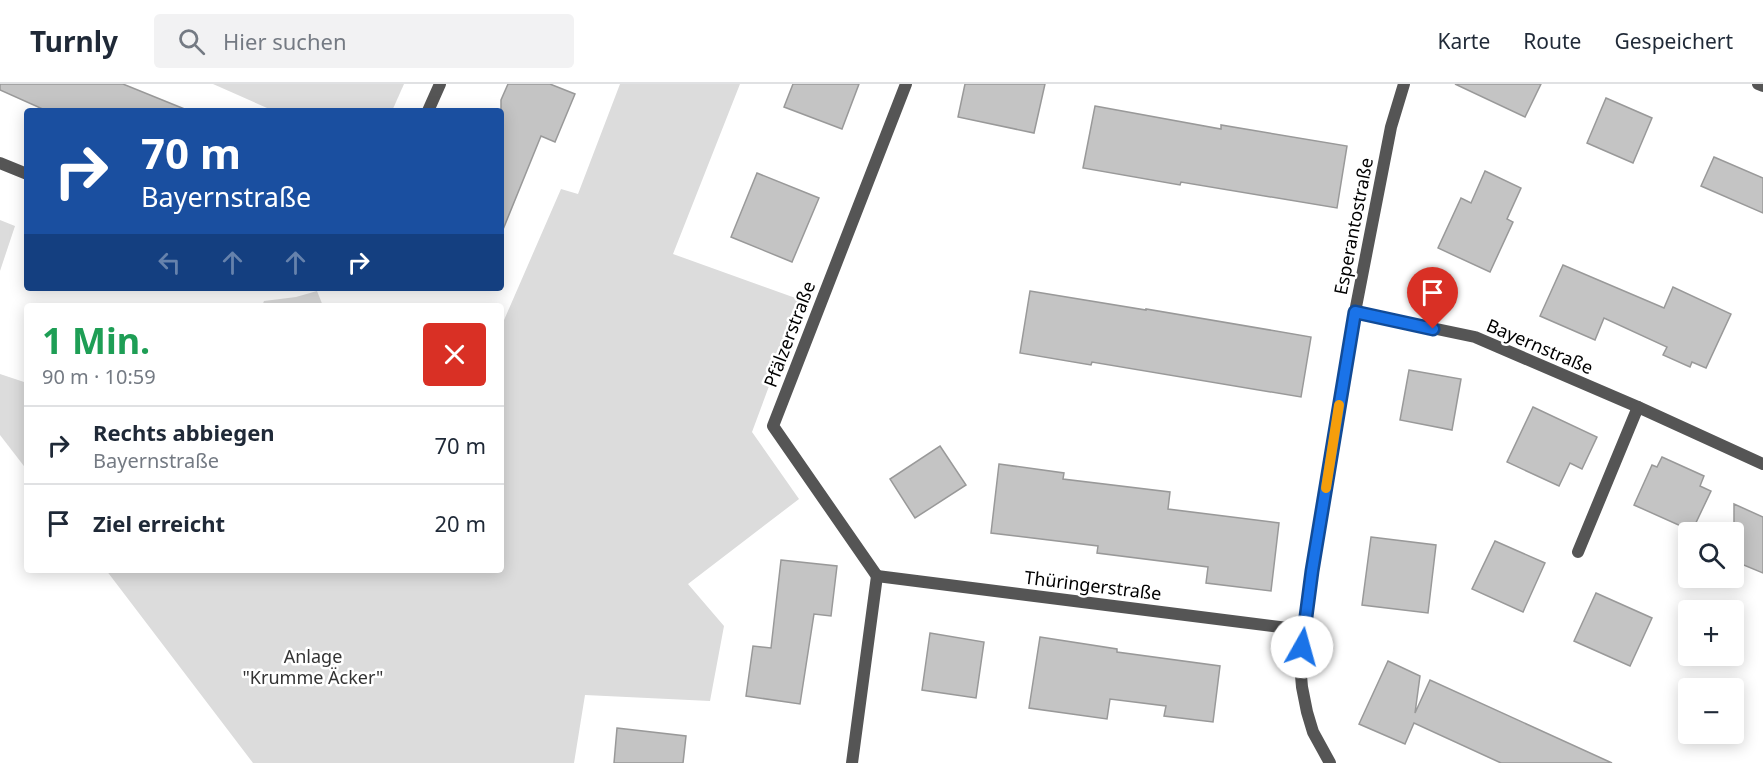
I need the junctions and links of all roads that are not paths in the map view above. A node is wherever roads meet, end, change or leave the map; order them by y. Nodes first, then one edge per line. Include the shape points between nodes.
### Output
1 (440, 84) edge
2 (906, 84) edge
3 (1404, 84) edge
4 (1758, 84) edge
5 (1763, 86) edge
6 (429, 108) edge
7 (0, 163) edge
8 (24, 173) edge
9 (1355, 312) junction
10 (1638, 407) junction
11 (1763, 464) edge
12 (1578, 552) dead end
13 (877, 576) junction
14 (1304, 630) junction
15 (852, 763) edge
16 (1330, 763) edge

1 - 6 street
2 - 13 street, Pfälzerstraße via 772,426
3 - 9 street, Esperantostraße via 1391,126
4 - 5 street
7 - 8 street
9 - 10 street, Bayernstraße via 1475,337
9 - 14 street, Esperantostraße
10 - 11 street, Bayernstraße
10 - 12 street
13 - 14 street, Thüringerstraße
13 - 15 street
14 - 16 street, Esperantostraße via 1302,687 1313,732

